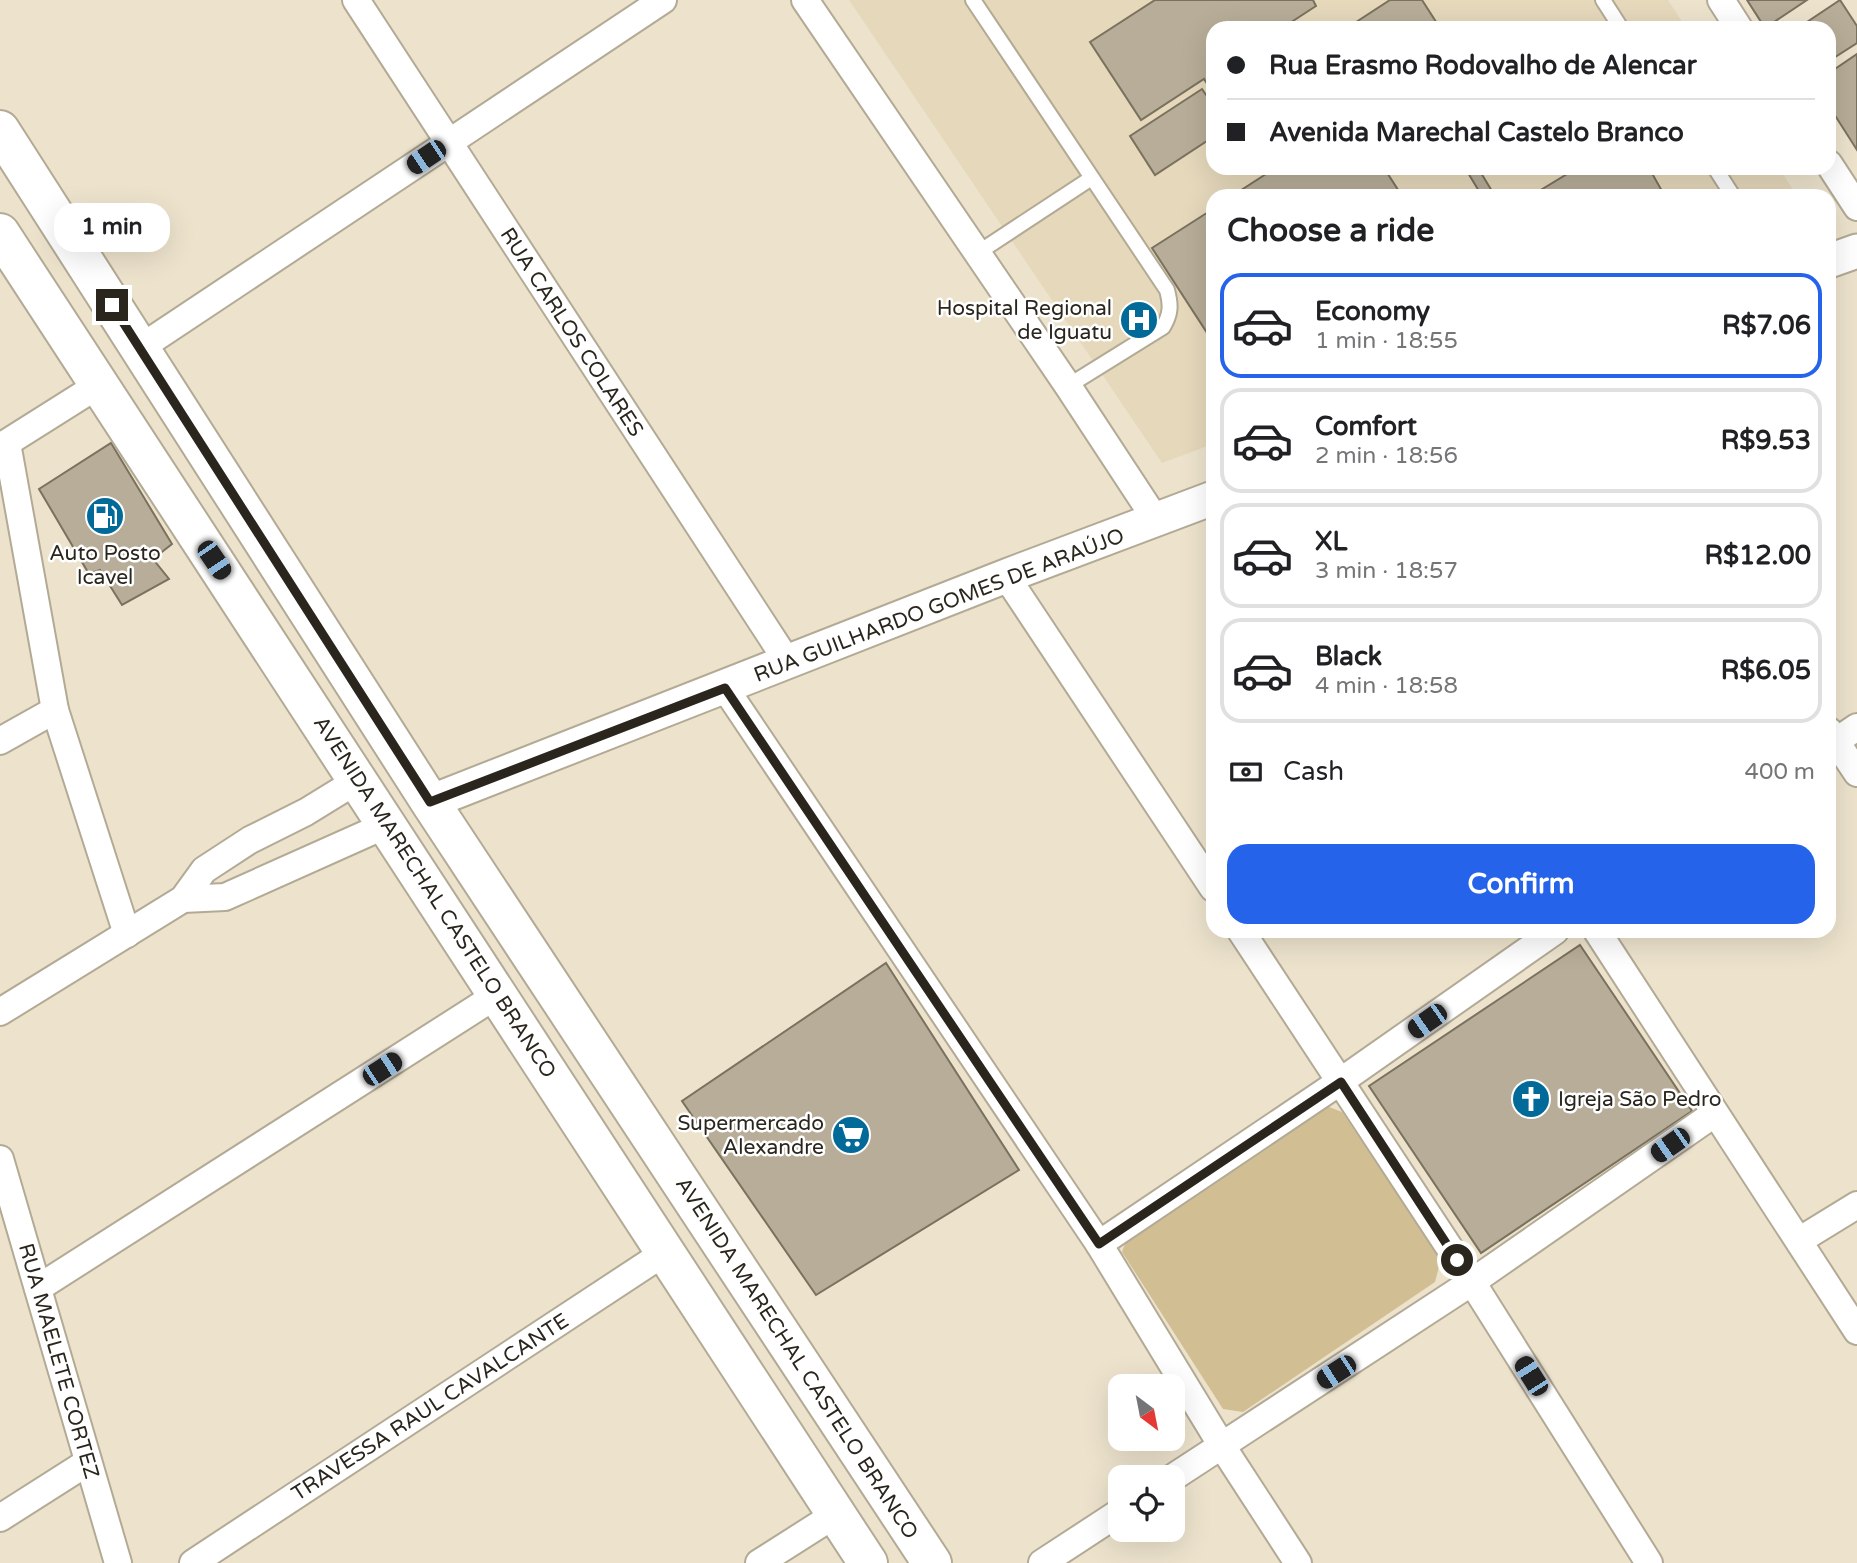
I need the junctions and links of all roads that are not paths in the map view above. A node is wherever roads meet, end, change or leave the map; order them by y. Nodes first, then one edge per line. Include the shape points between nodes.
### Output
1 (356, 0) edge
2 (663, 0) edge
3 (805, 0) edge
4 (973, 0) edge
5 (1603, 0) edge
6 (1721, 0) edge
7 (1617, 21) edge
8 (1734, 21) edge
9 (0, 131) edge
10 (448, 143) junction
11 (1836, 175) edge
12 (1090, 179) junction
13 (1857, 207) edge
14 (0, 233) edge
15 (1857, 251) edge
16 (976, 254) junction
17 (1836, 258) edge
18 (140, 348) junction
19 (100, 384) junction
20 (1068, 386) junction
21 (4, 445) edge
22 (229, 490) junction
23 (1206, 501) edge
24 (186, 519) junction
25 (1156, 520) junction
26 (1006, 576) junction
27 (789, 664) junction
28 (725, 688) junction
29 (55, 710) junction
30 (1838, 736) edge
31 (0, 741) edge
32 (1857, 773) edge
33 (358, 780) junction
34 (430, 802) junction
35 (386, 825) junction
36 (1206, 877) edge
37 (183, 899) junction
38 (127, 934) junction
39 (1246, 938) edge
40 (1545, 938) edge
41 (1601, 938) edge
42 (497, 995) junction
43 (0, 1012) edge
44 (1341, 1082) junction
45 (1714, 1114) junction
46 (0, 1159) edge
47 (1857, 1205) edge
48 (1800, 1240) junction
49 (1099, 1244) junction
50 (667, 1251) junction
51 (1472, 1282) junction
52 (38, 1288) junction
53 (1857, 1331) edge
54 (1222, 1446) junction
55 (88, 1462) junction
56 (1185, 1470) edge
57 (836, 1514) junction
58 (0, 1518) edge
59 (1108, 1520) edge
60 (118, 1563) edge
61 (193, 1563) edge
62 (759, 1563) edge
63 (868, 1563) edge
64 (932, 1563) edge
65 (1042, 1563) edge
66 (1298, 1563) edge
67 (1649, 1563) edge

1 - 10 street, RUA CARLOS COLARES
2 - 10 street
3 - 16 street
4 - 12 lane
5 - 7 lane
6 - 8 street
9 - 18 main road, AVENIDA MARECHAL CASTELO BRANCO
10 - 18 street
10 - 27 street, RUA CARLOS COLARES
11 - 13 street
12 - 16 lane
12 - 20 lane via 1167,290 1171,304 1163,327
14 - 19 main road, AVENIDA MARECHAL CASTELO BRANCO
15 - 17 street
16 - 20 street
18 - 22 main road, AVENIDA MARECHAL CASTELO BRANCO
19 - 21 street
19 - 24 main road, AVENIDA MARECHAL CASTELO BRANCO
20 - 25 street
21 - 29 street
22 - 24 main road
22 - 34 main road, AVENIDA MARECHAL CASTELO BRANCO
23 - 25 street, RUA GUILHARDO GOMES DE ARAÚJO
24 - 33 main road, AVENIDA MARECHAL CASTELO BRANCO
25 - 26 street, RUA GUILHARDO GOMES DE ARAÚJO
26 - 27 street, RUA GUILHARDO GOMES DE ARAÚJO
26 - 36 street
27 - 28 street, RUA GUILHARDO GOMES DE ARAÚJO
28 - 34 street, RUA GUILHARDO GOMES DE ARAÚJO
28 - 49 street
29 - 31 street
29 - 38 street
30 - 32 street
33 - 35 main road, AVENIDA MARECHAL CASTELO BRANCO
33 - 37 street via 204,870
34 - 64 main road, AVENIDA MARECHAL CASTELO BRANCO
35 - 37 street via 225,897
35 - 42 main road, AVENIDA MARECHAL CASTELO BRANCO
37 - 38 street
38 - 43 street
39 - 44 street
40 - 44 street
41 - 45 street
42 - 50 main road, AVENIDA MARECHAL CASTELO BRANCO
42 - 52 street
44 - 49 street
44 - 51 street
45 - 48 street
45 - 51 street
46 - 52 street, RUA MAELETE CORTEZ
47 - 48 street
48 - 53 street
49 - 54 street
50 - 57 main road, AVENIDA MARECHAL CASTELO BRANCO
50 - 61 street, TRAVESSA RAUL CAVALCANTE
51 - 54 street
51 - 67 street
52 - 55 street, RUA MAELETE CORTEZ
54 - 56 street
54 - 66 street
55 - 58 street
55 - 60 street, RUA MAELETE CORTEZ
57 - 62 street
57 - 63 main road, AVENIDA MARECHAL CASTELO BRANCO
59 - 65 street

